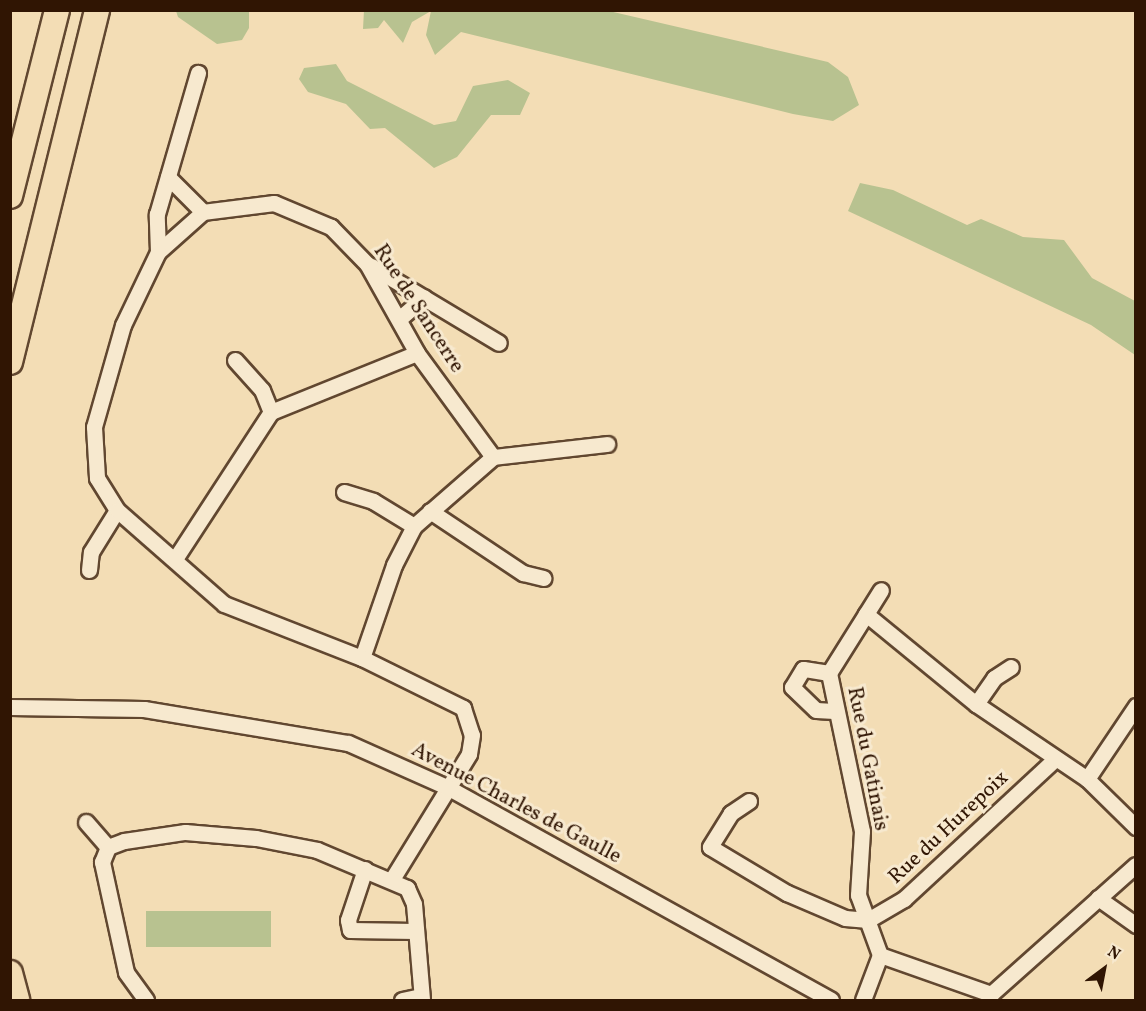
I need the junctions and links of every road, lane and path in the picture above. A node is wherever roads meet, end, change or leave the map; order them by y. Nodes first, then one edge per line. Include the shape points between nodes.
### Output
1 (57, 10) edge
2 (98, 10) edge
3 (198, 73) dead end
4 (168, 177) junction
5 (10, 196) edge
6 (203, 212) junction
7 (158, 252) junction
8 (367, 264) junction
9 (424, 297) junction
10 (399, 319) junction
11 (499, 343) dead end
12 (417, 353) junction
13 (236, 360) dead end
14 (10, 362) edge
15 (271, 412) junction
16 (607, 444) dead end
17 (493, 457) junction
18 (344, 492) dead end
19 (117, 510) junction
20 (430, 512) junction
21 (414, 526) junction
22 (175, 559) junction
23 (89, 570) dead end
24 (543, 578) dead end
25 (881, 590) dead end
26 (866, 614) junction
27 (362, 658) junction
28 (1011, 667) dead end
29 (829, 673) junction
30 (976, 704) junction
31 (1136, 706) edge
32 (12, 707) edge
33 (834, 711) junction
34 (1054, 760) junction
35 (1087, 779) junction
36 (447, 787) junction
37 (749, 801) dead end
38 (86, 822) dead end
39 (1136, 827) edge
40 (108, 847) junction
41 (1136, 865) edge
42 (365, 868) junction
43 (392, 879) junction
44 (1098, 898) junction
45 (868, 920) junction
46 (1136, 925) edge
47 (415, 931) junction
48 (880, 955) junction
49 (10, 973) edge
50 (992, 997) edge
51 (421, 998) edge
52 (17, 1000) edge
53 (146, 1000) edge
54 (402, 1000) edge
55 (831, 1000) edge
56 (863, 1000) edge

1 - 5 main road
2 - 14 main road
3 - 4 street
4 - 6 street
4 - 7 street via 158,214
6 - 7 street
6 - 8 street, Rue de Sancerre via 253,203 297,208 331,227
7 - 19 street via 114,349 94,427 96,478
8 - 9 street
8 - 10 street, Rue de Sancerre
9 - 10 street
9 - 11 street
10 - 12 street, Rue de Sancerre
12 - 15 street
12 - 17 street, Rue de Sancerre
13 - 15 street via 262,390
15 - 22 street
16 - 17 street
17 - 20 street
18 - 21 street via 373,501
19 - 22 street
19 - 23 street via 91,552
20 - 21 street
20 - 24 street via 524,573
21 - 27 street via 393,566
22 - 27 street via 224,604
25 - 26 street, Rue du Gatinais
26 - 29 street, Rue du Gatinais
26 - 30 street
27 - 36 street via 463,708 471,744
28 - 30 street via 994,678
29 - 33 street, Rue du Gatinais
29 - 33 street via 803,669 792,687 816,710
30 - 34 street
31 - 35 street
32 - 36 street, Avenue Charles de Gaulle via 144,709 275,735 332,739
33 - 45 street, Rue du Gatinais via 862,831 858,895
34 - 35 street
34 - 45 street, Rue du Hurepoix via 904,899
35 - 39 street
36 - 43 street
36 - 55 street, Avenue Charles de Gaulle
37 - 45 street via 731,813 710,847 787,893 845,918
38 - 40 street
40 - 42 street via 186,832 256,838 317,850
40 - 53 street via 102,876 126,972
41 - 44 street
42 - 43 street
42 - 47 street via 348,920 350,930
43 - 47 street via 407,888 414,904
44 - 46 street
44 - 50 street
45 - 48 street, Rue du Gatinais
47 - 51 street
48 - 50 street
48 - 56 street
49 - 52 main road
51 - 54 street

